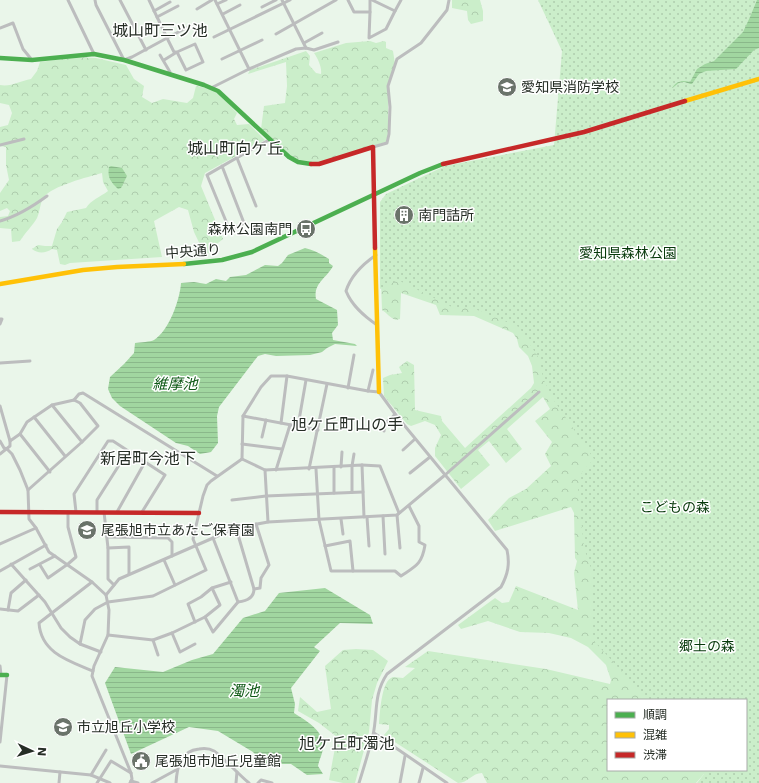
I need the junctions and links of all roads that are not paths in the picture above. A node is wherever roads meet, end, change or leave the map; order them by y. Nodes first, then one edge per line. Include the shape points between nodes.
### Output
1 (68, 0) edge
2 (95, 0) edge
3 (120, 0) edge
4 (149, 0) edge
5 (214, 0) edge
6 (226, 0) edge
7 (276, 0) edge
8 (290, 0) edge
9 (336, 0) edge
10 (348, 0) edge
11 (371, 0) edge
12 (401, 0) edge
13 (449, 0) edge
14 (170, 2) dead end
15 (283, 2) edge
16 (217, 4) junction
17 (240, 5) dead end
18 (178, 6) dead end
19 (262, 7) dead end
20 (197, 9) dead end
21 (154, 11) junction
22 (395, 11) junction
23 (370, 12) junction
24 (223, 14) junction
25 (157, 17) junction
26 (294, 23) junction
27 (0, 28) edge
28 (186, 28) dead end
29 (230, 29) junction
30 (322, 33) dead end
31 (276, 34) dead end
32 (214, 37) dead end
33 (168, 38) junction
34 (262, 40) dead end
35 (338, 42) dead end
36 (304, 43) junction
37 (306, 48) junction
38 (146, 50) junction
39 (240, 51) junction
40 (177, 52) junction
41 (94, 54) junction
42 (160, 55) dead end
43 (0, 58) edge
44 (222, 59) dead end
45 (32, 60) junction
46 (124, 60) junction
47 (164, 60) junction
48 (249, 69) junction
49 (169, 74) junction
50 (759, 79) edge
51 (211, 88) junction
52 (24, 139) dead end
53 (269, 140) junction
54 (0, 145) edge
55 (373, 147) junction
56 (237, 158) junction
57 (222, 166) junction
58 (374, 194) junction
59 (47, 196) dead end
60 (256, 206) dead end
61 (0, 221) edge
62 (376, 255) junction
63 (0, 284) edge
64 (0, 318) edge
65 (0, 324) edge
66 (377, 325) junction
67 (354, 355) dead end
68 (30, 361) dead end
69 (0, 363) edge
70 (373, 370) dead end
71 (287, 376) junction
72 (306, 380) junction
73 (327, 384) junction
74 (348, 388) junction
75 (368, 391) junction
76 (379, 392) junction
77 (539, 392) dead end
78 (74, 400) junction
79 (52, 405) junction
80 (0, 406) edge
81 (395, 414) junction
82 (243, 416) junction
83 (34, 417) junction
84 (266, 420) junction
85 (280, 423) junction
86 (290, 425) junction
87 (298, 426) junction
88 (318, 430) junction
89 (384, 431) dead end
90 (20, 434) junction
91 (262, 437) dead end
92 (415, 439) junction
93 (0, 441) edge
94 (10, 441) junction
95 (82, 442) junction
96 (242, 444) junction
97 (7, 449) junction
98 (282, 449) junction
99 (403, 450) dead end
100 (128, 452) junction
101 (342, 452) dead end
102 (0, 454) edge
103 (354, 454) dead end
104 (65, 456) junction
105 (430, 457) junction
106 (242, 459) junction
107 (146, 462) junction
108 (362, 465) junction
109 (352, 466) junction
110 (334, 467) junction
111 (341, 467) junction
112 (316, 468) junction
113 (309, 469) junction
114 (265, 470) junction
115 (276, 470) junction
116 (50, 472) junction
117 (410, 473) dead end
118 (445, 475) junction
119 (217, 476) junction
120 (28, 490) junction
121 (352, 492) junction
122 (363, 492) junction
123 (334, 493) junction
124 (317, 494) junction
125 (266, 496) junction
126 (232, 500) dead end
127 (409, 506) junction
128 (0, 512) edge
129 (29, 512) junction
130 (68, 512) junction
131 (76, 512) junction
132 (97, 512) junction
133 (104, 512) junction
134 (117, 512) junction
135 (142, 512) junction
136 (199, 513) junction
137 (398, 514) junction
138 (383, 516) junction
139 (366, 517) junction
140 (341, 519) junction
141 (319, 520) junction
142 (268, 522) junction
143 (256, 524) junction
144 (36, 528) junction
145 (236, 528) junction
146 (343, 534) dead end
147 (107, 537) junction
148 (213, 538) junction
149 (0, 544) edge
150 (46, 545) junction
151 (195, 546) junction
152 (325, 546) junction
153 (369, 546) dead end
154 (108, 548) junction
155 (400, 548) dead end
156 (385, 554) dead end
157 (55, 556) junction
158 (172, 556) junction
159 (164, 560) junction
160 (11, 564) junction
161 (68, 564) junction
162 (40, 565) junction
163 (30, 569) dead end
164 (0, 571) edge
165 (353, 571) junction
166 (129, 574) junction
167 (26, 580) junction
168 (92, 582) junction
169 (231, 582) junction
170 (114, 585) junction
171 (175, 585) junction
172 (212, 588) junction
173 (254, 589) junction
174 (39, 595) junction
175 (106, 596) junction
176 (108, 602) junction
177 (238, 602) junction
178 (0, 609) edge
179 (8, 610) junction
180 (52, 613) junction
181 (205, 617) junction
182 (195, 622) junction
183 (172, 633) junction
184 (108, 635) junction
185 (153, 640) junction
186 (80, 644) junction
187 (195, 644) dead end
188 (101, 652) junction
189 (158, 655) dead end
190 (0, 666) edge
191 (93, 671) junction
192 (1, 675) edge
193 (7, 675) joint
194 (374, 734) junction
195 (0, 742) edge
196 (106, 750) dead end
197 (405, 756) junction
198 (0, 766) edge
199 (423, 768) junction
200 (176, 770) junction
201 (60, 772) junction
202 (237, 772) junction
203 (131, 773) junction
204 (90, 775) junction
205 (98, 781) edge
206 (131, 782) edge
207 (59, 783) edge
208 (110, 783) edge
209 (138, 783) edge
210 (152, 783) edge
211 (176, 783) edge
212 (236, 783) edge
213 (249, 783) edge
214 (258, 783) edge
215 (272, 783) edge
216 (359, 783) edge
217 (400, 783) edge
218 (419, 783) edge
219 (446, 783) edge

1 - 41 street
2 - 46 street
3 - 38 street
4 - 21 street
5 - 16 street
5 - 20 street
6 - 16 street
7 - 19 street
8 - 15 street
9 - 26 street
10 - 23 street via 354,12
11 - 22 street
11 - 23 street
12 - 22 street
13 - 55 street via 447,10 421,43 397,59 388,86 390,107 387,142
14 - 21 street
15 - 26 street
15 - 29 street
16 - 24 street
17 - 24 street
18 - 25 street
21 - 25 street
22 - 23 street via 386,29 369,38
24 - 29 street
25 - 33 street
26 - 31 street
26 - 36 street
27 - 45 street via 13,23 23,49
28 - 33 street
29 - 32 street
29 - 39 street
30 - 36 street
33 - 38 street
33 - 40 street via 174,52
34 - 39 street
35 - 37 street via 314,50
36 - 37 street
37 - 48 street via 296,49
38 - 46 street
39 - 44 street
39 - 48 street
40 - 40 street via 194,44 202,62 186,70
40 - 47 street
41 - 45 street
41 - 46 street
42 - 47 street
43 - 45 street
46 - 49 street
47 - 49 street
48 - 51 street
49 - 51 street
50 - 58 street, 中央通り via 584,132 446,163
51 - 53 street via 218,91
52 - 54 street
53 - 55 street via 298,162 313,164
53 - 56 street
55 - 58 street
56 - 57 street
56 - 60 street
57 - 57 street via 244,223 230,231 207,175
58 - 62 street
58 - 63 street, 中央通り via 235,258 206,264 84,270
59 - 61 street via 28,210
62 - 66 street
62 - 66 street via 355,273 346,291 352,303
64 - 65 street
66 - 76 street
67 - 74 street
68 - 69 street
70 - 75 street
71 - 72 street
71 - 82 street via 271,376 260,387
71 - 85 street
72 - 73 street
72 - 87 street
73 - 74 street
73 - 88 street
74 - 75 street
75 - 76 street
76 - 81 street
77 - 118 street
78 - 79 street
78 - 95 street via 80,403 98,426
78 - 119 street via 83,393
79 - 83 street
79 - 95 street
80 - 94 street
81 - 89 street via 385,423
81 - 92 street
82 - 84 street
82 - 96 street
83 - 90 street via 27,422
83 - 104 street
84 - 85 street
84 - 91 street
85 - 86 street
86 - 87 street
86 - 98 street
87 - 88 street
88 - 113 street
90 - 94 street
90 - 116 street
92 - 99 street
92 - 105 street
93 - 97 street
94 - 97 street
95 - 104 street
96 - 98 street
96 - 106 street
97 - 102 street
97 - 120 street via 12,454
98 - 115 street
100 - 107 street
100 - 131 street via 113,441 108,441 74,494
100 - 132 street via 97,500
101 - 111 street
103 - 109 street
104 - 116 street
105 - 117 street
105 - 118 street
106 - 114 street
106 - 119 street
107 - 134 street
107 - 135 street via 165,474
108 - 109 street
108 - 122 street
108 - 137 street via 380,466
109 - 111 street
109 - 121 street
110 - 111 street
110 - 112 street
110 - 123 street
112 - 113 street
112 - 124 street
113 - 115 street
114 - 115 street
114 - 125 street
116 - 120 street
118 - 127 street
118 - 194 street via 507,550 507,578 495,593 387,674 381,684 377,700
119 - 136 street via 207,485
120 - 129 street
121 - 122 street
121 - 123 street
122 - 139 street
123 - 124 street
124 - 125 street
124 - 141 street
125 - 126 street
125 - 142 street
127 - 137 street
127 - 165 street via 419,526 419,542 425,545 424,554 418,564 401,576 395,571
128 - 129 street
129 - 130 street
129 - 144 street via 29,519
130 - 131 street
130 - 161 street via 68,527 76,557
131 - 132 street
132 - 133 street
133 - 134 street
133 - 147 street
134 - 135 street
135 - 136 street
136 - 151 street via 193,539
137 - 138 street
137 - 155 street
138 - 139 street
138 - 156 street
139 - 140 street
139 - 153 street
140 - 141 street
140 - 146 street
141 - 142 street
141 - 152 street
142 - 143 street
143 - 145 street
143 - 173 street via 269,565 261,578 260,588
144 - 149 street
144 - 150 street
145 - 148 street
145 - 173 street
147 - 154 street
147 - 158 street via 168,538 172,542
148 - 151 street
148 - 169 street
150 - 157 street via 49,552
150 - 160 street
151 - 158 street
151 - 171 street via 206,570
152 - 165 street via 331,571
152 - 165 street via 350,542
154 - 166 street via 129,547
154 - 170 street via 108,579
157 - 161 street
157 - 162 street
158 - 159 street
159 - 166 street
159 - 171 street
160 - 164 street
160 - 167 street
161 - 162 street via 48,578
161 - 168 street
162 - 163 street
166 - 170 street
167 - 174 street
167 - 179 street via 11,593
168 - 175 street
168 - 180 street
169 - 172 street
169 - 177 street
170 - 175 street
171 - 176 street via 154,596
172 - 181 street via 220,605
172 - 182 street via 188,604
173 - 177 street via 251,597
174 - 179 street via 18,611
174 - 180 street
175 - 176 street
176 - 184 street
176 - 186 street via 95,609 85,620
177 - 181 street via 213,632
178 - 179 street
180 - 186 street via 61,628
180 - 191 street via 39,623 46,645 57,654
181 - 182 street
182 - 183 street
183 - 185 street
183 - 187 street via 180,652
184 - 185 street
184 - 188 street
185 - 189 street
186 - 188 street
188 - 191 street
190 - 192 street
191 - 203 street via 92,676
192 - 193 street
193 - 195 street
194 - 197 street
194 - 216 street
196 - 204 street
197 - 199 street
197 - 217 street
198 - 201 street
199 - 218 street
199 - 219 street
200 - 202 street via 189,750 206,748
200 - 210 street
200 - 211 street
201 - 204 street
201 - 207 street
202 - 212 street
202 - 213 street
203 - 205 street via 111,761
203 - 206 street
204 - 205 street
205 - 208 street
206 - 209 street
214 - 215 street via 261,780

